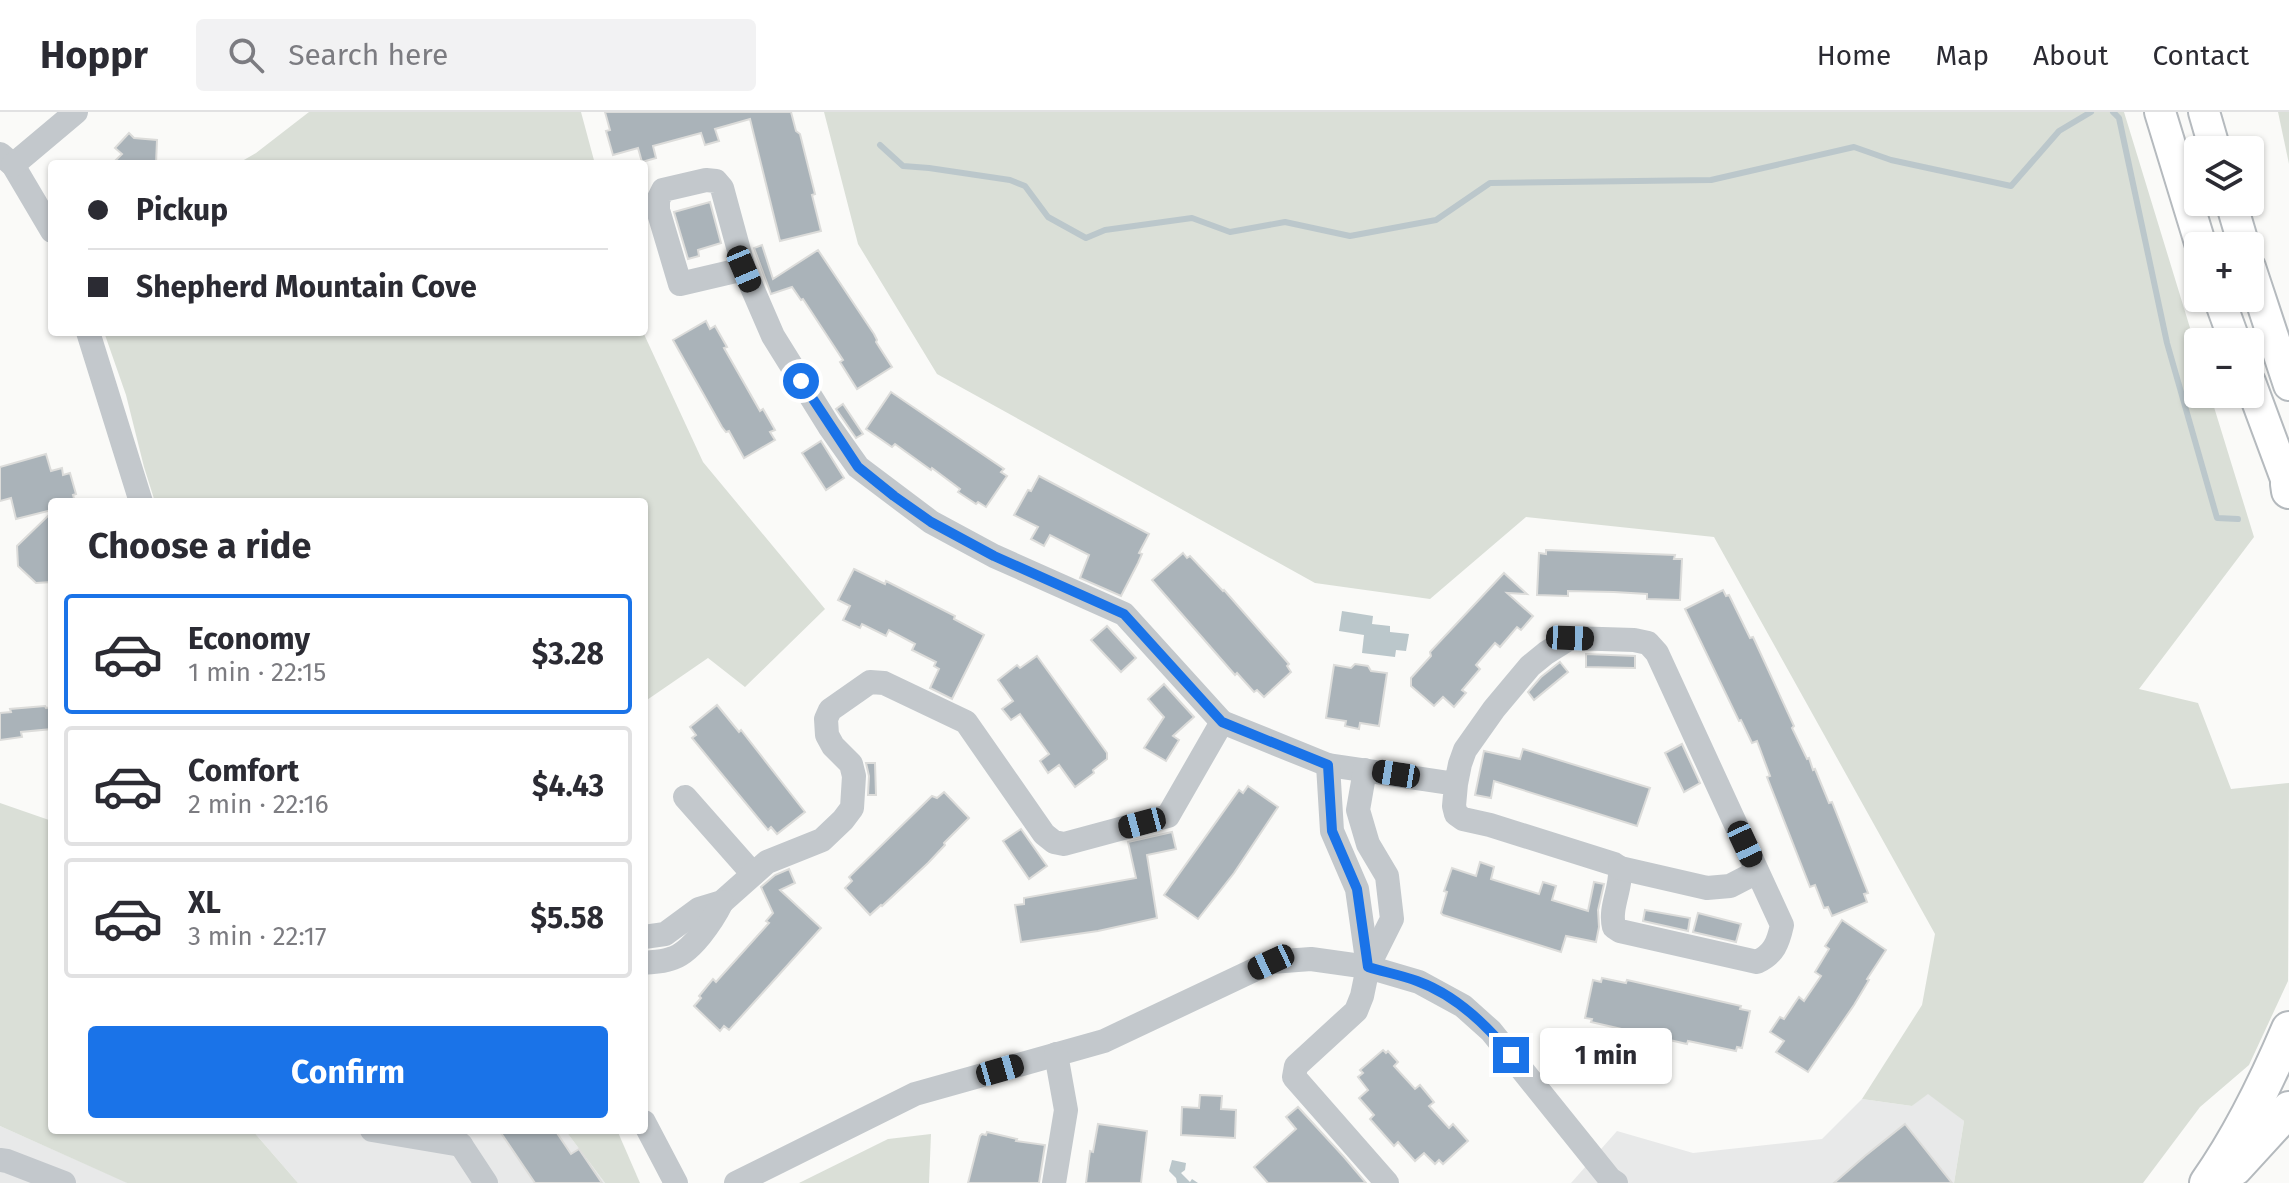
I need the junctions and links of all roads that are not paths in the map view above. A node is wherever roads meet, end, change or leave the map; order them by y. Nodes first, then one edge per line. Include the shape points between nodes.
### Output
1 (76, 112) edge
2 (2160, 112) edge
3 (2204, 112) edge
4 (2211, 136) edge
5 (7, 159) edge
6 (48, 225) edge
7 (2197, 232) edge
8 (744, 269) junction
9 (2264, 309) edge
10 (89, 336) edge
11 (2289, 385) edge
12 (2260, 408) edge
13 (2289, 487) edge
14 (140, 498) edge
15 (1222, 722) junction
16 (1328, 765) junction
17 (1365, 770) junction
18 (1456, 784) junction
19 (685, 797) dead end
20 (1360, 818) junction
21 (1331, 819) junction
22 (1620, 868) junction
23 (1757, 872) junction
24 (753, 874) junction
25 (722, 902) junction
26 (648, 936) edge
27 (648, 962) edge
28 (1368, 967) junction
29 (2289, 1029) edge
30 (1056, 1054) junction
31 (2289, 1109) edge
32 (648, 1130) edge
33 (418, 1134) edge
34 (453, 1137) edge
35 (0, 1160) edge
36 (64, 1183) edge
37 (486, 1183) edge
38 (676, 1183) edge
39 (736, 1183) edge
40 (1054, 1183) edge
41 (1387, 1183) edge
42 (1616, 1183) edge
43 (2207, 1183) edge
44 (2221, 1183) edge

1 - 5 street
2 - 7 main road
3 - 4 main road
5 - 6 street
8 - 8 street via 680,284 658,210 663,190 716,181
8 - 15 street via 773,336 858,467 931,522 1124,614
9 - 11 main road
10 - 14 street
12 - 13 main road
15 - 16 street
15 - 24 street via 1168,816 1064,844 1044,834 966,722 884,683 870,682 830,710 826,719 833,746 851,764 852,808 822,840 767,862
16 - 17 street
16 - 21 street
17 - 18 street
17 - 20 street
18 - 22 street via 1454,806 1463,819
18 - 23 street via 1465,750 1494,709 1546,653 1570,638 1648,643
19 - 24 street
20 - 21 street
20 - 28 street via 1387,876 1392,919
21 - 28 street via 1357,889
22 - 23 street via 1707,888 1730,886
22 - 23 street via 1611,916 1614,927 1757,962 1778,943 1782,925
24 - 25 street
25 - 26 street via 699,909 665,934
25 - 27 street via 712,922 681,954
28 - 30 street via 1311,959 1271,962 1104,1041
28 - 41 street via 1356,1011 1296,1066 1294,1077
28 - 42 street via 1419,982 1482,1022
29 - 43 highway via 2230,1151
30 - 39 street via 915,1094
30 - 40 street via 1066,1110
31 - 44 highway
32 - 38 street
33 - 34 street
34 - 37 street
35 - 36 street

